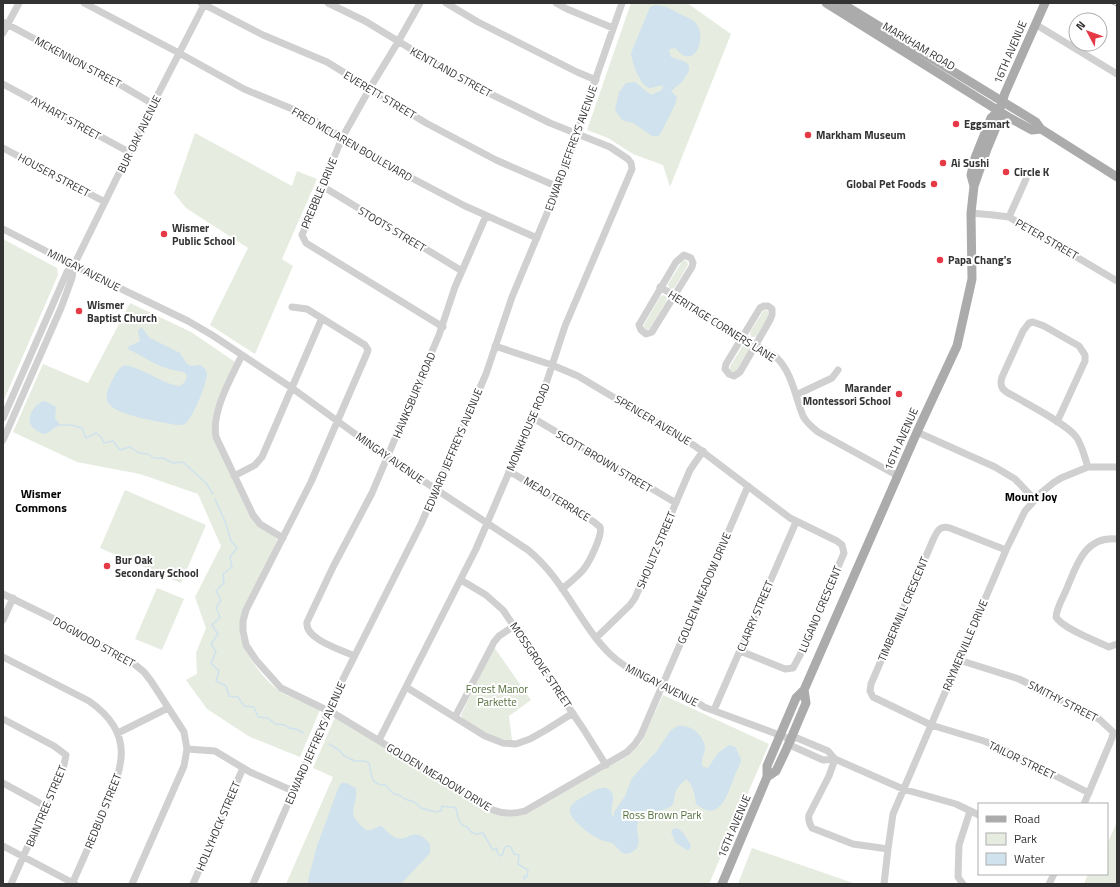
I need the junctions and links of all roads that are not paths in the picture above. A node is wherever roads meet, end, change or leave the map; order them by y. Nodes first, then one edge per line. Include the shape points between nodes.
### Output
1 (19, 3) edge
2 (84, 3) edge
3 (328, 3) edge
4 (420, 3) edge
5 (446, 3) edge
6 (556, 3) edge
7 (622, 3) edge
8 (826, 3) edge
9 (841, 3) edge
10 (1045, 3) edge
11 (203, 4) edge
12 (5, 23) edge
13 (1035, 24) junction
14 (613, 28) junction
15 (3, 33) edge
16 (398, 42) junction
17 (179, 53) junction
18 (1117, 74) edge
19 (596, 80) junction
20 (3, 84) edge
21 (370, 88) junction
22 (1002, 102) junction
23 (153, 104) junction
24 (999, 111) junction
25 (1041, 130) junction
26 (577, 134) junction
27 (342, 138) junction
28 (3, 148) edge
29 (129, 152) junction
30 (1117, 177) edge
31 (1026, 179) dead end
32 (322, 186) junction
33 (558, 187) junction
34 (105, 202) junction
35 (972, 213) junction
36 (486, 216) junction
37 (1009, 217) junction
38 (3, 229) edge
39 (537, 238) junction
40 (74, 265) junction
41 (462, 271) junction
42 (1117, 280) edge
43 (660, 287) junction
44 (674, 296) junction
45 (292, 307) dead end
46 (322, 318) junction
47 (443, 326) junction
48 (742, 337) junction
49 (756, 345) junction
50 (495, 346) junction
51 (242, 355) junction
52 (552, 365) junction
53 (838, 370) dead end
54 (292, 388) junction
55 (796, 395) junction
56 (3, 418) edge
57 (533, 418) junction
58 (338, 421) junction
59 (1057, 422) junction
60 (917, 432) junction
61 (3, 440) edge
62 (703, 451) junction
63 (387, 457) junction
64 (1088, 467) junction
65 (1117, 467) edge
66 (509, 471) junction
67 (234, 476) junction
68 (898, 476) junction
69 (748, 486) junction
70 (436, 490) junction
71 (1035, 500) junction
72 (676, 504) junction
73 (796, 522) junction
74 (487, 524) junction
75 (283, 538) junction
76 (1117, 539) edge
77 (1006, 550) junction
78 (461, 580) junction
79 (562, 589) junction
80 (3, 594) edge
81 (13, 598) junction
82 (3, 620) edge
83 (514, 626) junction
84 (596, 638) junction
85 (1117, 644) edge
86 (740, 651) junction
87 (354, 656) junction
88 (3, 657) edge
89 (959, 660) junction
90 (662, 685) junction
91 (406, 687) junction
92 (804, 690) junction
93 (168, 708) junction
94 (329, 710) junction
95 (714, 710) junction
96 (573, 713) junction
97 (455, 717) junction
98 (3, 719) edge
99 (931, 725) junction
100 (118, 733) junction
101 (780, 735) junction
102 (790, 739) junction
103 (379, 740) junction
104 (187, 749) junction
105 (835, 759) junction
106 (606, 765) junction
107 (243, 768) junction
108 (767, 777) junction
109 (3, 783) edge
110 (903, 789) junction
111 (294, 791) junction
112 (1089, 793) junction
113 (1084, 803) edge
114 (46, 806) junction
115 (970, 811) junction
116 (978, 815) edge
117 (3, 846) edge
118 (888, 849) junction
119 (24, 857) junction
120 (1054, 875) edge
121 (11, 884) edge
122 (73, 884) edge
123 (132, 884) edge
124 (193, 884) edge
125 (253, 884) edge
126 (722, 884) edge
127 (884, 884) edge
128 (963, 884) edge
129 (1049, 884) edge

1 - 12 street
2 - 17 street, FRED MCLAREN BOULEVARD
3 - 16 street, KENTLAND STREET via 365,21
4 - 16 street, PREBBLE DRIVE
5 - 19 street via 484,25
6 - 14 street
7 - 14 street, EDWARD JEFFREYS AVENUE
8 - 24 main road, MARKHAM ROAD
9 - 22 main road, MARKHAM ROAD
10 - 13 main road, 16TH AVENUE
11 - 17 street, BUR OAK AVENUE
11 - 21 street, EVERETT STREET via 263,35 327,62
12 - 15 street
12 - 23 street, MCKENNON STREET
13 - 18 street
13 - 22 main road, 16TH AVENUE
14 - 19 street, EDWARD JEFFREYS AVENUE
16 - 21 street, PREBBLE DRIVE
16 - 26 street, KENTLAND STREET via 462,80
17 - 23 street, BUR OAK AVENUE
17 - 27 street, FRED MCLAREN BOULEVARD via 244,89 302,113
19 - 26 street, EDWARD JEFFREYS AVENUE
20 - 29 street, AYHART STREET
21 - 27 street, PREBBLE DRIVE
21 - 33 street, EVERETT STREET via 426,123 484,154
22 - 24 main road, 16TH AVENUE
22 - 25 main road, MARKHAM ROAD via 1036,122
23 - 29 street, BUR OAK AVENUE
24 - 25 main road, MARKHAM ROAD via 1032,130
24 - 35 main road, 16TH AVENUE via 999,120 974,186
25 - 30 main road
26 - 33 street, EDWARD JEFFREYS AVENUE
26 - 52 street, MONKHOUSE ROAD via 615,150 630,161 632,169 565,326
27 - 32 street, PREBBLE DRIVE
27 - 36 street, FRED MCLAREN BOULEVARD via 385,164
28 - 34 street, HOUSER STREET
29 - 34 street, BUR OAK AVENUE
31 - 37 street
32 - 41 street, STOOTS STREET
32 - 47 street, PREBBLE DRIVE via 302,232 306,243
33 - 39 street, EDWARD JEFFREYS AVENUE
34 - 40 street, BUR OAK AVENUE
35 - 37 street, PETER STREET
35 - 60 main road, 16TH AVENUE via 972,279 957,346
36 - 39 street, FRED MCLAREN BOULEVARD
36 - 41 street, HAWKSBURY ROAD
37 - 42 street, PETER STREET
38 - 40 street, MINGAY AVENUE
39 - 50 street, EDWARD JEFFREYS AVENUE
40 - 51 street, MINGAY AVENUE via 188,321
40 - 56 street, BUR OAK AVENUE via 67,272
40 - 61 street, BUR OAK AVENUE via 64,300
41 - 47 street, HAWKSBURY ROAD
43 - 44 street, HERITAGE CORNERS LANE
43 - 44 street via 676,262 684,255 691,258 692,267
43 - 44 street via 639,325 646,334 652,332
44 - 48 street, HERITAGE CORNERS LANE
45 - 46 street via 307,309
46 - 54 street
46 - 58 street, GOLDEN MEADOW DRIVE via 365,345 368,350
47 - 63 street, HAWKSBURY ROAD
48 - 49 street, HERITAGE CORNERS LANE
48 - 49 street via 726,364 725,369 729,374 734,376 740,372
48 - 49 street via 760,308 768,306 772,309 772,315
49 - 55 street, HERITAGE CORNERS LANE via 783,364
50 - 52 street, SPENCER AVENUE
50 - 70 street, EDWARD JEFFREYS AVENUE via 486,374
51 - 54 street, MINGAY AVENUE
51 - 67 street via 217,411 215,426 218,443
52 - 57 street, MONKHOUSE ROAD
52 - 62 street, SPENCER AVENUE via 573,372
53 - 55 street via 832,378
54 - 58 street, MINGAY AVENUE
54 - 67 street via 259,462
55 - 68 street, HERITAGE CORNERS LANE via 804,416 818,432
57 - 66 street, MONKHOUSE ROAD
57 - 72 street, SCOTT BROWN STREET
58 - 63 street, MINGAY AVENUE
58 - 75 street, GOLDEN MEADOW DRIVE
59 - 59 street via 1085,361 1085,355 1079,346 1044,326 1029,323 1002,377 1001,388
59 - 64 street via 1070,429 1077,438
60 - 68 main road, 16TH AVENUE
60 - 71 street via 995,467 1015,479
62 - 69 street, SPENCER AVENUE
62 - 72 street, SHOULTZ STREET via 690,470
63 - 70 street, MINGAY AVENUE
63 - 87 street, HAWKSBURY ROAD via 306,626 311,635 318,640
64 - 65 street, RAYMERVILLE DRIVE
64 - 71 street, RAYMERVILLE DRIVE via 1061,478
66 - 74 street, MONKHOUSE ROAD
66 - 79 street, MEAD TERRACE via 600,527 600,533 586,566
67 - 75 street via 260,524
68 - 92 main road, 16TH AVENUE
69 - 73 street, SPENCER AVENUE
69 - 90 street, GOLDEN MEADOW DRIVE
70 - 74 street, MINGAY AVENUE
70 - 87 street, EDWARD JEFFREYS AVENUE
71 - 77 street, RAYMERVILLE DRIVE via 1019,521
72 - 84 street, SHOULTZ STREET via 635,598
73 - 86 street, CLARRY STREET
73 - 86 street, LUGANO CRESCENT via 840,543 844,549 800,655 793,668 785,669
74 - 78 street, MONKHOUSE ROAD
74 - 79 street, MINGAY AVENUE via 533,554
75 - 94 street, GOLDEN MEADOW DRIVE via 246,610 243,621 244,637 250,653 281,688
76 - 85 street via 1099,540 1085,551 1056,617 1067,627 1102,644 1109,647
77 - 89 street, RAYMERVILLE DRIVE
77 - 99 street, TIMBERMILL CRESCENT via 945,526 941,527 933,540 871,684 870,691 873,697
78 - 83 street, MOSSGROVE STREET via 497,604
78 - 91 street, MONKHOUSE ROAD
79 - 84 street, MINGAY AVENUE
80 - 81 street, DOGWOOD STREET
81 - 82 street
81 - 93 street, DOGWOOD STREET via 133,662 151,681
83 - 96 street, MOSSGROVE STREET
83 - 97 street via 494,642
84 - 90 street, MINGAY AVENUE via 623,665
86 - 95 street, CLARRY STREET
87 - 94 street, EDWARD JEFFREYS AVENUE
88 - 100 street, REDBUD STREET via 89,701 108,717
89 - 99 street, RAYMERVILLE DRIVE
89 - 112 street, SMITHY STREET via 1019,679 1099,719 1110,728 1113,732 1112,738
90 - 95 street, MINGAY AVENUE
90 - 106 street, GOLDEN MEADOW DRIVE via 638,740 627,752
91 - 97 street
91 - 103 street, MONKHOUSE ROAD
92 - 101 main road, 16TH AVENUE via 796,698
92 - 102 main road, 16TH AVENUE via 806,702
93 - 100 street
93 - 104 street, DOGWOOD STREET via 184,732
94 - 103 street, GOLDEN MEADOW DRIVE
94 - 111 street, EDWARD JEFFREYS AVENUE
95 - 101 street, MINGAY AVENUE
96 - 97 street via 530,739 509,744 492,739
96 - 106 street, MOSSGROVE STREET
98 - 114 street, BAINTREE STREET via 66,755
99 - 110 street, RAYMERVILLE DRIVE
99 - 112 street, TAILOR STREET via 1003,749
100 - 122 street, REDBUD STREET via 122,752 118,776
101 - 102 street, MINGAY AVENUE
101 - 108 main road, 16TH AVENUE via 767,766
102 - 105 street, MINGAY AVENUE via 797,738 828,751
102 - 108 main road, 16TH AVENUE via 776,771
103 - 106 street, GOLDEN MEADOW DRIVE via 488,807 504,813 525,811
104 - 107 street via 215,751
104 - 123 street, DOGWOOD STREET via 184,766
105 - 110 street, MINGAY AVENUE
105 - 118 street via 809,815 809,824 812,828 853,844
107 - 111 street
107 - 124 street, HOLLYHOCK STREET
108 - 126 main road, 16TH AVENUE
109 - 114 street
110 - 115 street, MINGAY AVENUE via 956,804
110 - 118 street, RAYMERVILLE DRIVE via 893,814
111 - 125 street, EDWARD JEFFREYS AVENUE
112 - 113 street, SMITHY STREET
114 - 119 street, BAINTREE STREET
115 - 116 street, MINGAY AVENUE
115 - 128 street via 960,844 958,877
117 - 119 street
118 - 127 street, RAYMERVILLE DRIVE
119 - 121 street, BAINTREE STREET
119 - 122 street
120 - 129 street

